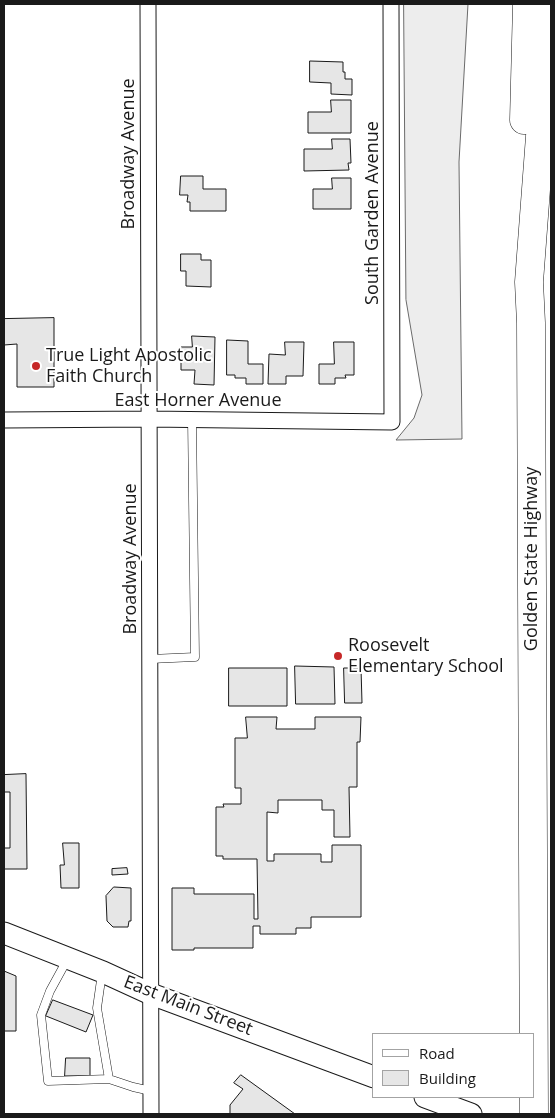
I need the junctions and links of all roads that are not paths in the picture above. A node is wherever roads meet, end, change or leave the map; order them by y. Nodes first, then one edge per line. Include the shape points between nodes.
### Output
1 (148, 4) edge
2 (391, 4) edge
3 (527, 4) edge
4 (550, 4) edge
5 (529, 282) junction
6 (149, 419) junction
7 (192, 419) junction
8 (4, 420) edge
9 (392, 422) joint
10 (150, 659) junction
11 (4, 933) edge
12 (68, 958) junction
13 (103, 972) junction
14 (151, 994) junction
15 (534, 1033) edge
16 (372, 1076) edge
17 (109, 1079) junction
18 (151, 1091) junction
19 (428, 1098) edge
20 (534, 1098) edge
21 (468, 1113) edge
22 (151, 1114) edge
23 (534, 1114) edge

1 - 6 street, Broadway Avenue
2 - 9 street, South Garden Avenue
3 - 5 highway via 523,164
4 - 5 highway, Golden State Highway
5 - 15 highway, Golden State Highway
6 - 7 street, East Horner Avenue
6 - 8 street, East Horner Avenue
6 - 10 street, Broadway Avenue
7 - 9 street, East Horner Avenue
7 - 10 lane via 195,657
10 - 14 street, Broadway Avenue
11 - 12 main road, East Main Street
12 - 13 main road, East Main Street
12 - 17 lane via 41,1015 48,1081
13 - 14 main road, East Main Street
13 - 17 lane via 97,1008
14 - 16 main road, East Main Street
14 - 18 street, Broadway Avenue
17 - 18 lane
18 - 22 street, Broadway Avenue
19 - 21 main road
20 - 23 highway, Golden State Highway

